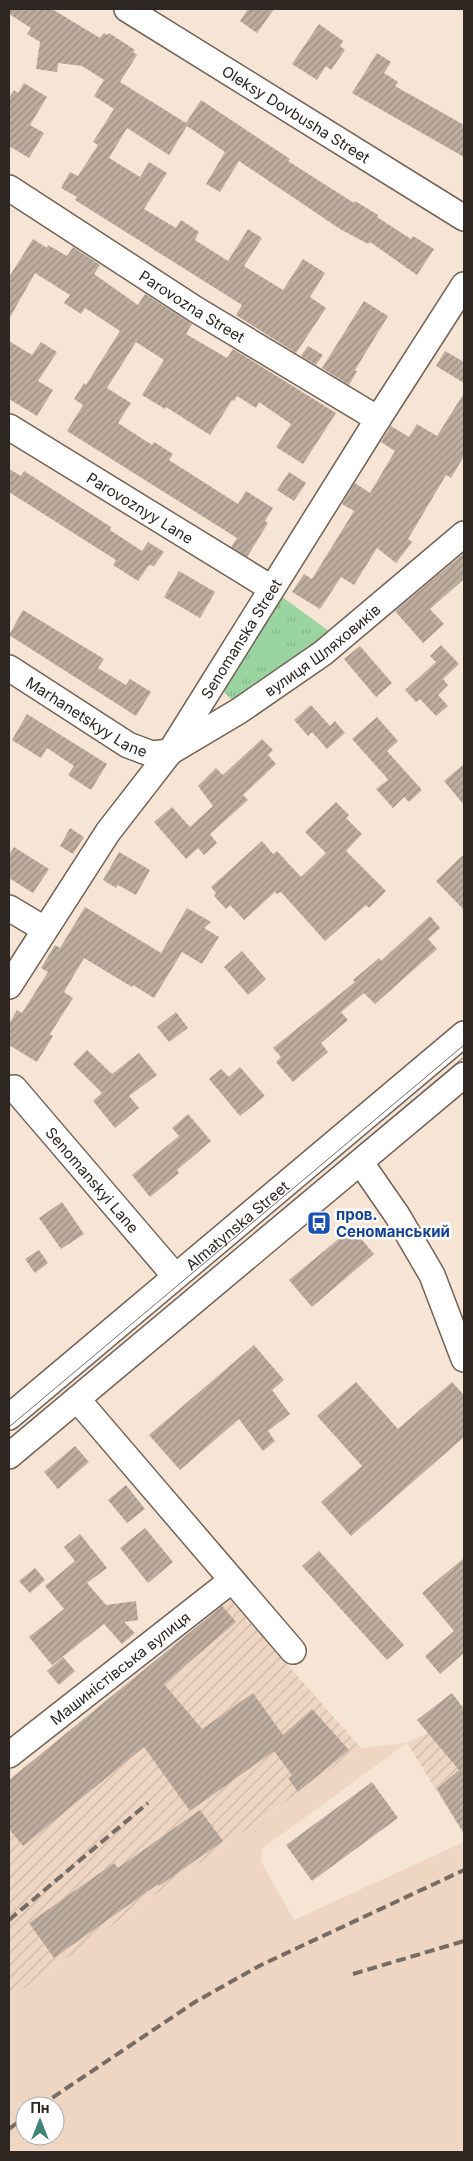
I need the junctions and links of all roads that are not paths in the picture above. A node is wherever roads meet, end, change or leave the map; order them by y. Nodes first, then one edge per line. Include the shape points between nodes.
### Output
1 (127, 9) edge
2 (9, 188) edge
3 (464, 218) edge
4 (464, 285) edge
5 (378, 419) junction
6 (9, 427) edge
7 (464, 534) edge
8 (271, 588) junction
9 (9, 668) edge
10 (170, 752) junction
11 (9, 908) edge
12 (44, 929) junction
13 (9, 986) edge
14 (464, 1034) edge
15 (464, 1076) edge
16 (9, 1089) edge
17 (361, 1163) junction
18 (175, 1276) junction
19 (464, 1359) edge
20 (77, 1399) junction
21 (9, 1417) edge
22 (9, 1456) edge
23 (232, 1580) junction
24 (293, 1651) dead end
25 (9, 1755) edge

1 - 3 street, Oleksy Dovbusha Street
2 - 5 street, Parovozna Street via 195,309
4 - 5 street, Senomanska Street
5 - 8 street, Senomanska Street
6 - 8 street, Parovoznyy Lane
7 - 10 street, вулиця Шляховиків via 323,653
8 - 10 street, Senomanska Street
9 - 10 street, Marhanetskyy Lane via 128,745 152,754
10 - 12 street, Senomanska Street via 108,832
11 - 12 street
12 - 13 street, Senomanska Street
14 - 18 street, Almatynska Street
15 - 17 street
16 - 18 street, Senomanskyi Lane via 14,1088
17 - 19 street via 397,1215 432,1275
17 - 20 street
18 - 21 street, Almatynska Street
20 - 22 street
20 - 23 street
23 - 24 street
23 - 25 street, Машиністівська вулиця

